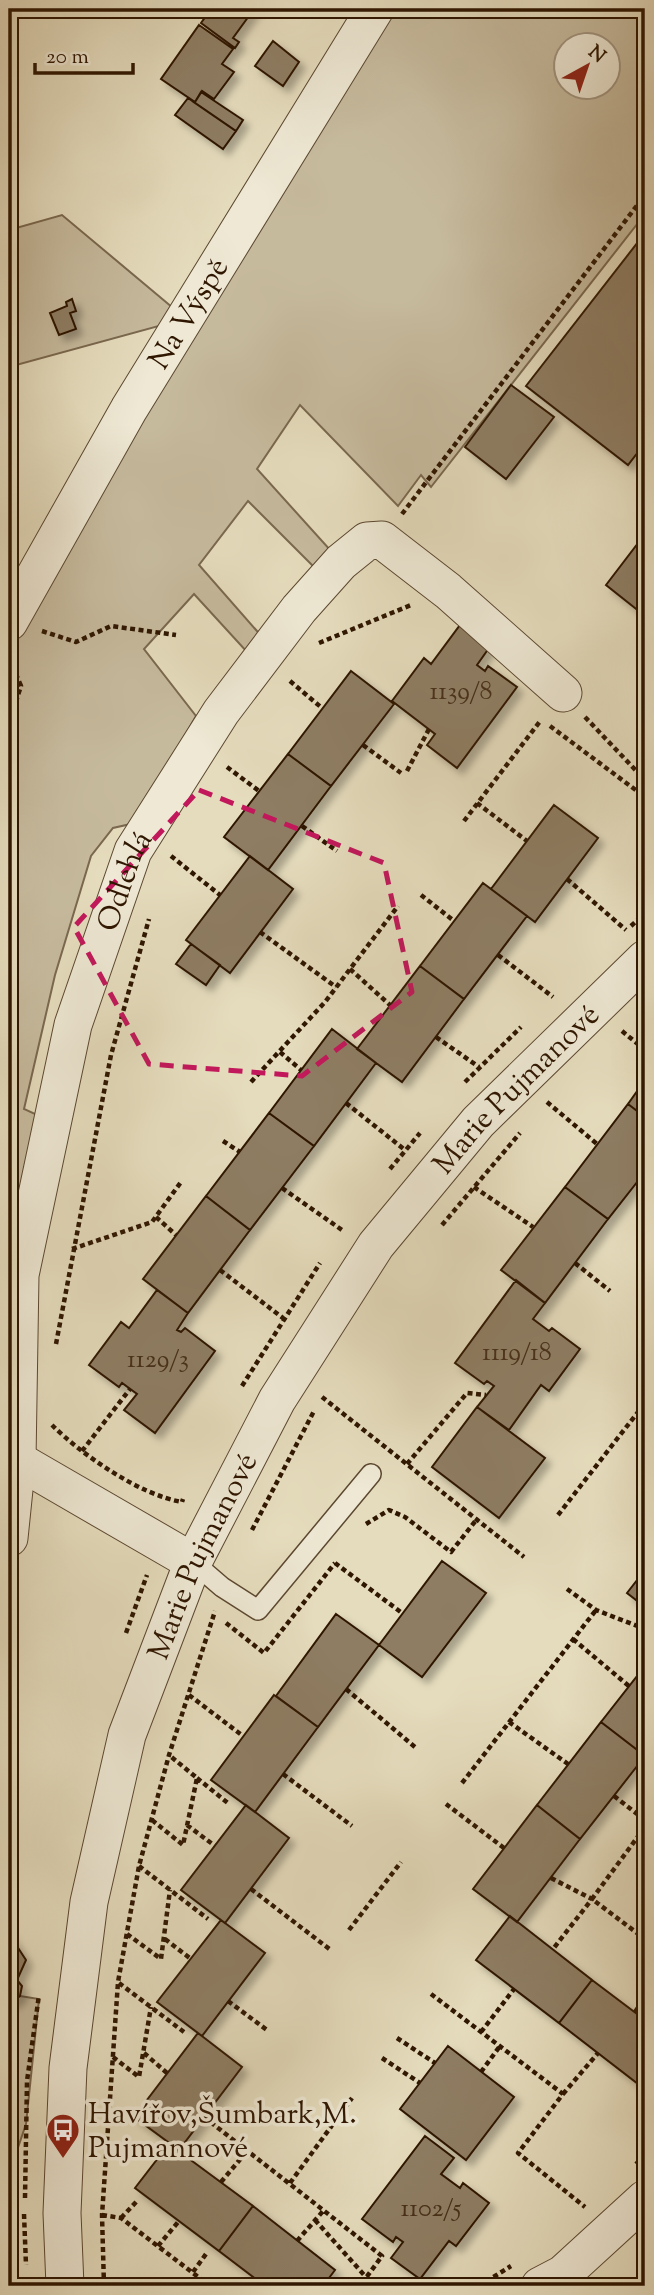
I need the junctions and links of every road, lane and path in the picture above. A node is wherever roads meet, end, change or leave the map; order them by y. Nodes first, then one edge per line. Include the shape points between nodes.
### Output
1 (375, 9) edge
2 (645, 195) edge
3 (382, 540) junction
4 (448, 591) junction
5 (10, 621) edge
6 (176, 635) dead end
7 (312, 652) dead end
8 (9, 658) edge
9 (298, 671) dead end
10 (290, 681) junction
11 (282, 691) dead end
12 (552, 706) junction
13 (322, 708) dead end
14 (9, 723) edge
15 (429, 729) dead end
16 (363, 745) dead end
17 (234, 755) dead end
18 (226, 766) junction
19 (407, 771) dead end
20 (401, 773) dead end
21 (218, 777) dead end
22 (645, 780) edge
23 (259, 791) dead end
24 (645, 797) edge
25 (477, 803) junction
26 (464, 821) dead end
27 (302, 826) dead end
28 (527, 841) dead end
29 (177, 844) dead end
30 (337, 851) dead end
31 (172, 856) junction
32 (166, 866) dead end
33 (567, 879) dead end
34 (421, 894) dead end
35 (220, 895) dead end
36 (398, 906) dead end
37 (645, 914) edge
38 (150, 915) dead end
39 (454, 921) dead end
40 (260, 932) dead end
41 (629, 943) edge
42 (498, 955) dead end
43 (350, 969) junction
44 (336, 987) junction
45 (562, 989) dead end
46 (554, 997) junction
47 (390, 1005) dead end
48 (544, 1006) dead end
49 (526, 1023) dead end
50 (622, 1031) dead end
51 (436, 1037) dead end
52 (645, 1050) edge
53 (280, 1052) junction
54 (479, 1067) junction
55 (301, 1070) dead end
56 (251, 1082) dead end
57 (460, 1087) dead end
58 (547, 1102) dead end
59 (346, 1103) dead end
60 (424, 1129) dead end
61 (223, 1141) dead end
62 (597, 1144) dead end
63 (405, 1150) junction
64 (240, 1152) dead end
65 (382, 1180) dead end
66 (181, 1182) dead end
67 (474, 1187) dead end
68 (282, 1188) dead end
69 (156, 1217) junction
70 (350, 1220) dead end
71 (533, 1227) dead end
72 (342, 1230) junction
73 (176, 1235) dead end
74 (334, 1242) dead end
75 (72, 1249) junction
76 (326, 1253) dead end
77 (575, 1263) dead end
78 (220, 1270) dead end
79 (610, 1291) dead end
80 (284, 1318) junction
81 (55, 1352) dead end
82 (130, 1389) dead end
83 (239, 1392) dead end
84 (486, 1395) dead end
85 (322, 1397) dead end
86 (645, 1403) edge
87 (43, 1416) dead end
88 (82, 1451) junction
89 (17, 1460) junction
90 (407, 1464) junction
91 (371, 1474) dead end
92 (188, 1490) dead end
93 (558, 1515) dead end
94 (477, 1519) junction
95 (359, 1532) dead end
96 (9, 1538) edge
97 (343, 1553) dead end
98 (524, 1557) dead end
99 (193, 1562) junction
100 (335, 1563) junction
101 (567, 1589) dead end
102 (596, 1610) junction
103 (402, 1613) dead end
104 (214, 1614) dead end
105 (645, 1629) edge
106 (573, 1639) junction
107 (630, 1687) dead end
108 (346, 1689) dead end
109 (188, 1695) dead end
110 (509, 1722) junction
111 (243, 1736) dead end
112 (415, 1747) dead end
113 (169, 1755) dead end
114 (568, 1764) dead end
115 (283, 1774) dead end
116 (197, 1778) junction
117 (462, 1783) dead end
118 (614, 1796) dead end
119 (229, 1804) dead end
120 (446, 1804) dead end
121 (645, 1819) edge
122 (152, 1820) dead end
123 (187, 1825) junction
124 (352, 1826) dead end
125 (645, 1827) edge
126 (215, 1846) dead end
127 (504, 1848) dead end
128 (401, 1863) dead end
129 (139, 1866) dead end
130 (551, 1878) dead end
131 (251, 1889) dead end
132 (170, 1890) junction
133 (592, 1899) junction
134 (208, 1919) dead end
135 (349, 1930) dead end
136 (127, 1934) dead end
137 (164, 1938) junction
138 (645, 1939) edge
139 (553, 1949) dead end
140 (332, 1951) dead end
141 (191, 1959) dead end
142 (118, 1982) dead end
143 (514, 1989) dead end
144 (431, 1994) dead end
145 (645, 1998) edge
146 (228, 2001) dead end
147 (151, 2007) junction
148 (635, 2012) dead end
149 (267, 2030) dead end
150 (184, 2032) dead end
151 (481, 2032) junction
152 (397, 2038) dead end
153 (500, 2046) junction
154 (143, 2053) junction
155 (598, 2053) dead end
156 (113, 2057) dead end
157 (383, 2058) dead end
158 (435, 2063) dead end
159 (481, 2072) dead end
160 (167, 2073) dead end
161 (420, 2083) dead end
162 (563, 2094) junction
163 (352, 2098) dead end
164 (204, 2117) dead end
165 (248, 2150) junction
166 (221, 2182) dead end
167 (290, 2183) junction
168 (645, 2199) edge
169 (138, 2200) dead end
170 (324, 2210) junction
171 (62, 2213) junction
172 (121, 2218) junction
173 (315, 2220) junction
174 (178, 2221) dead end
175 (613, 2230) junction
176 (298, 2241) dead end
177 (158, 2246) junction
178 (206, 2254) dead end
179 (193, 2272) junction
180 (365, 2279) junction
181 (65, 2286) edge
182 (211, 2286) edge
183 (360, 2286) edge
184 (374, 2286) edge
185 (540, 2286) edge

1 - 5 street, Na Výspě via 129,409
2 - 3 path
3 - 4 street
3 - 89 street, Odlehlá via 367,541 341,562 299,609 221,712 134,851 73,1025 20,1275
4 - 7 path via 320,641
4 - 12 street
5 - 6 path via 76,642 111,626
8 - 14 path via 21,686
9 - 10 path
10 - 11 path
10 - 13 path
12 - 22 path
12 - 24 path
12 - 25 path
15 - 19 path
16 - 20 path
17 - 18 path
18 - 21 path
18 - 23 path
25 - 26 path
25 - 28 path
27 - 30 path
29 - 31 path
31 - 32 path
31 - 35 path
33 - 41 path
34 - 39 path
36 - 43 path
37 - 41 path
38 - 75 path via 111,1055
40 - 44 path
41 - 99 street, Marie Pujmanové via 376,1245 277,1400
42 - 46 path
43 - 44 path
43 - 47 path
44 - 53 path
45 - 46 path
46 - 48 path
49 - 54 path
50 - 52 path
51 - 54 path
53 - 55 path
53 - 56 path
54 - 57 path
58 - 62 path
59 - 63 path
60 - 63 path
61 - 64 path
63 - 65 path
66 - 69 path
67 - 71 path
68 - 72 path
69 - 73 path
69 - 75 path
70 - 72 path
72 - 74 path
75 - 81 path
76 - 80 path
77 - 79 path
78 - 80 path
80 - 83 path
82 - 88 path
84 - 90 path via 467,1393
85 - 90 path
86 - 93 path
87 - 88 path
88 - 92 path via 159,1498 182,1502
89 - 96 street, Odlehlá
89 - 99 street
90 - 94 path
91 - 99 lane via 258,1611
94 - 95 path via 451,1552 389,1510
94 - 98 path
97 - 100 path
99 - 171 street, Marie Pujmanové via 127,1735 89,1902 68,2068
100 - 103 path
100 - 104 path via 264,1653
101 - 102 path
102 - 105 path
102 - 106 path
106 - 107 path
106 - 110 path
108 - 112 path
109 - 111 path
110 - 114 path
110 - 117 path
113 - 116 path
115 - 124 path
116 - 119 path
116 - 123 path
118 - 121 path
120 - 127 path
122 - 123 path via 183,1845
123 - 126 path
125 - 133 path
128 - 135 path
129 - 132 path
130 - 133 path
131 - 140 path
132 - 134 path
132 - 137 path
133 - 138 path
133 - 139 path
136 - 137 path via 161,1959
137 - 141 path
142 - 147 path
143 - 151 path
144 - 151 path
145 - 148 path
146 - 149 path
147 - 150 path
147 - 154 path
151 - 153 path
152 - 158 path
153 - 159 path
153 - 162 path
154 - 156 path via 139,2077
154 - 160 path
155 - 162 path
157 - 161 path
162 - 175 path via 518,2152
163 - 167 path
164 - 165 path
165 - 166 path
165 - 167 path
167 - 170 path
168 - 175 street
169 - 172 path
170 - 173 path
170 - 180 path via 382,2256
171 - 172 path
171 - 181 street, Marie Pujmanové
172 - 177 path
173 - 176 path
173 - 180 path
174 - 177 path
175 - 185 street via 563,2274
177 - 179 path
178 - 179 path
179 - 182 path
180 - 183 path
180 - 184 path

